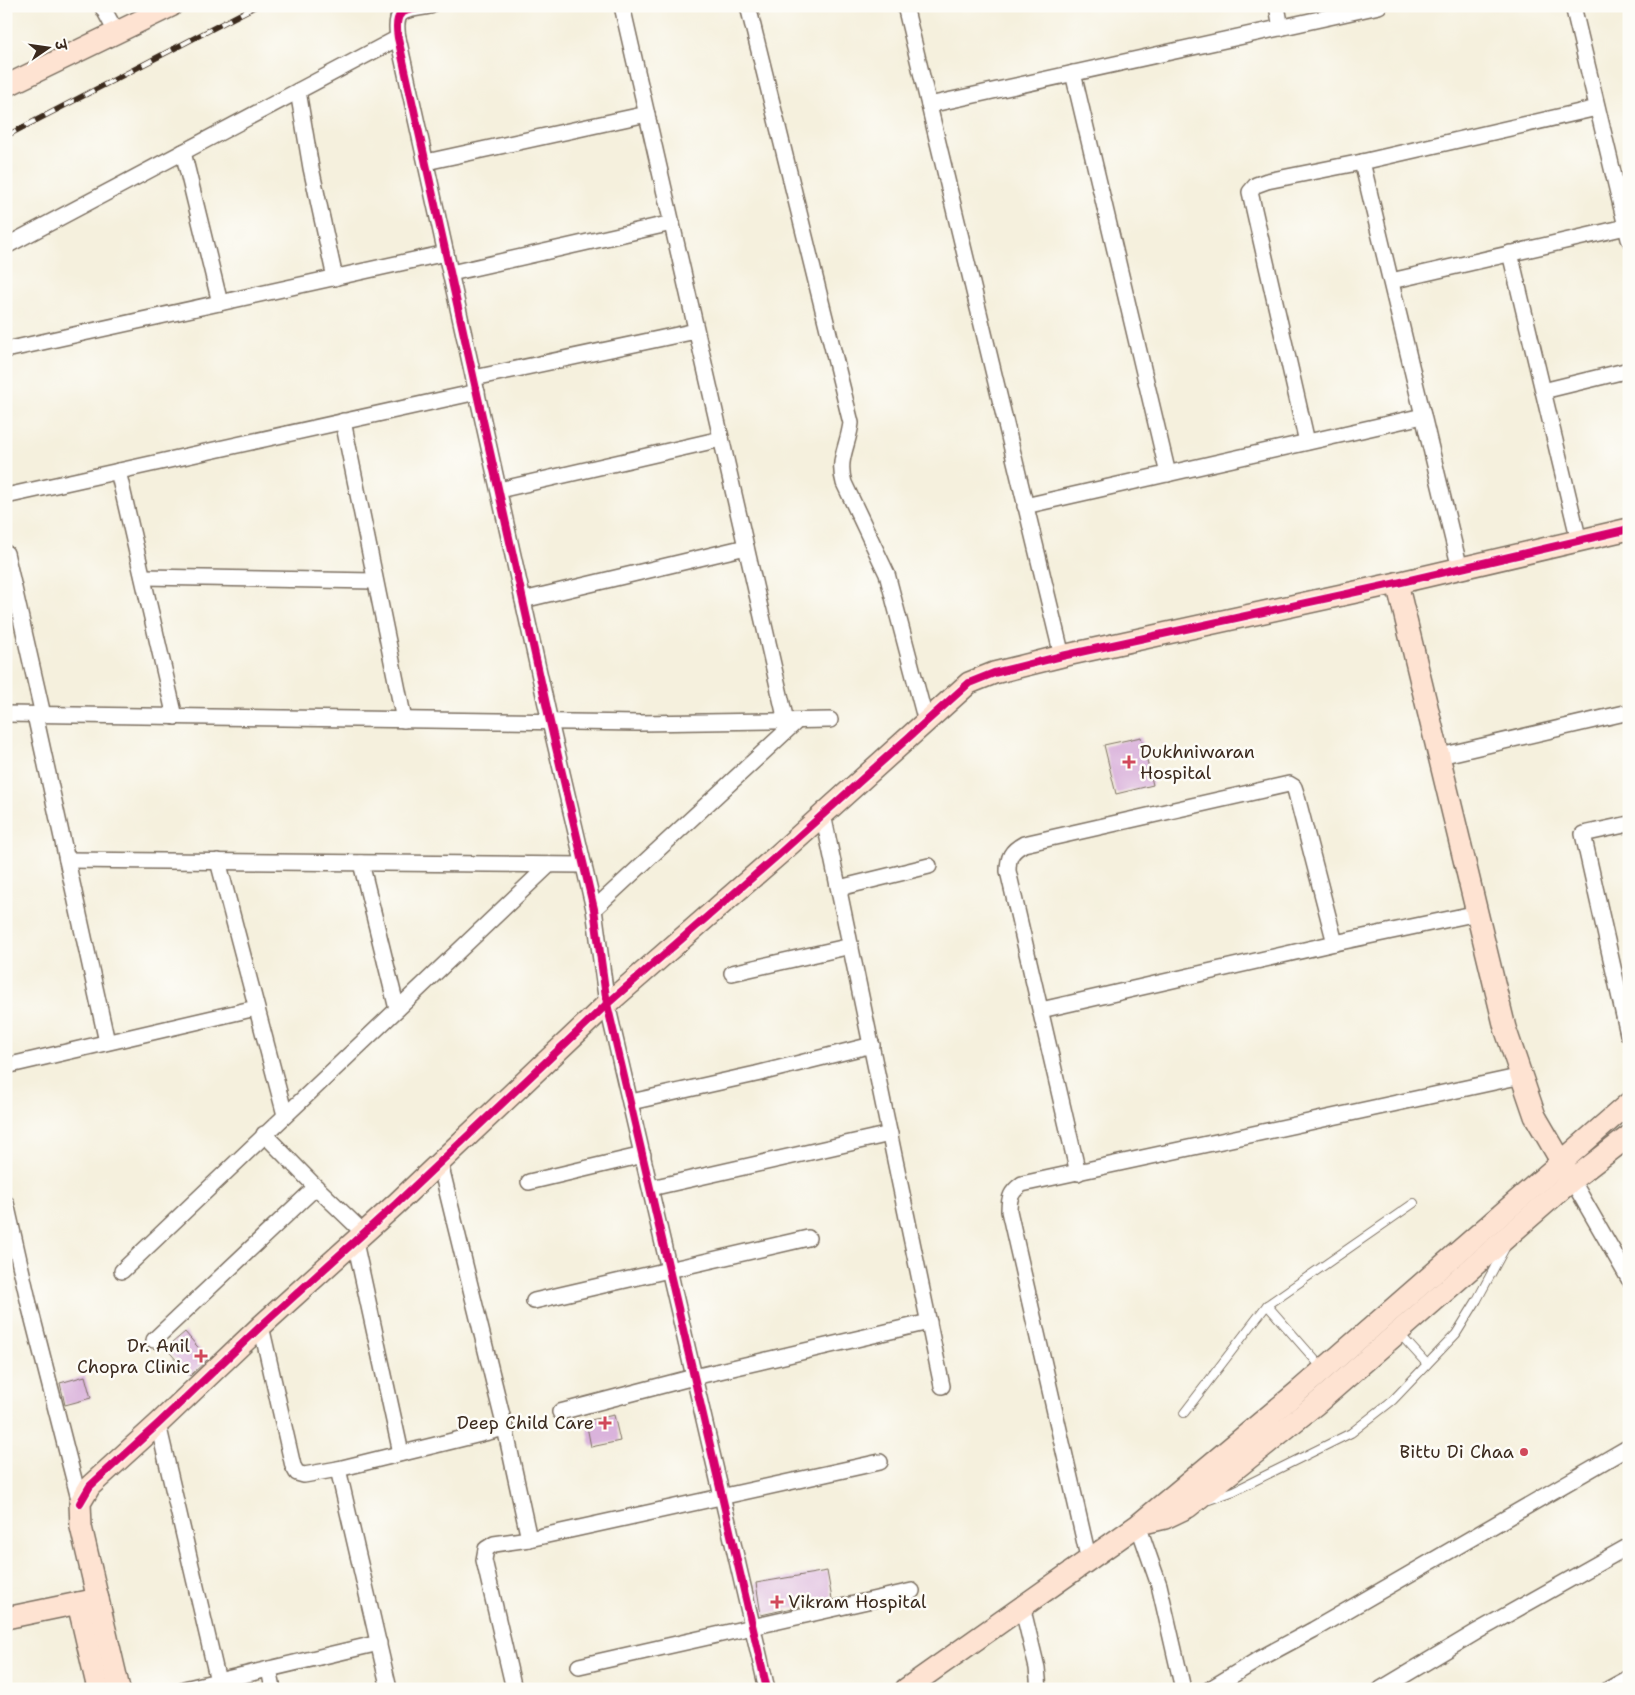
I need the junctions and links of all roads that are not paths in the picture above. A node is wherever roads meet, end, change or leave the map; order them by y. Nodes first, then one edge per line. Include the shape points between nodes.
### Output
1 (102, 6) edge
2 (171, 6) edge
3 (430, 6) edge
4 (622, 6) edge
5 (748, 6) edge
6 (905, 6) edge
7 (1277, 6) edge
8 (1379, 6) edge
9 (1573, 6) edge
10 (1280, 28) junction
11 (116, 32) junction
12 (398, 38) junction
13 (1073, 73) junction
14 (7, 84) edge
15 (298, 91) junction
16 (929, 105) junction
17 (1597, 108) junction
18 (647, 114) junction
19 (184, 152) junction
20 (426, 162) junction
21 (1362, 162) junction
22 (672, 223) junction
23 (1627, 233) edge
24 (6, 246) edge
25 (446, 253) junction
26 (1510, 253) junction
27 (450, 273) junction
28 (335, 278) junction
29 (1390, 281) junction
30 (220, 303) junction
31 (696, 331) junction
32 (6, 350) edge
33 (1629, 370) edge
34 (475, 385) junction
35 (1543, 391) junction
36 (1423, 416) junction
37 (343, 421) junction
38 (721, 439) junction
39 (1306, 442) junction
40 (118, 471) junction
41 (1168, 474) junction
42 (499, 490) junction
43 (6, 496) edge
44 (1026, 506) junction
45 (1629, 529) edge
46 (1579, 541) junction
47 (746, 547) junction
48 (6, 554) edge
49 (1460, 569) junction
50 (143, 578) junction
51 (375, 581) junction
52 (1398, 583) junction
53 (523, 600) junction
54 (1062, 656) junction
55 (1629, 712) edge
56 (6, 714) edge
57 (39, 715) junction
58 (175, 717) junction
59 (404, 720) junction
60 (830, 720) dead end
61 (792, 721) junction
62 (550, 722) junction
63 (926, 722) junction
64 (1440, 756) junction
65 (823, 814) junction
66 (1629, 824) edge
67 (67, 860) junction
68 (218, 861) junction
69 (361, 863) junction
70 (548, 864) junction
71 (584, 865) junction
72 (929, 866) dead end
73 (839, 888) junction
74 (594, 909) junction
75 (1478, 913) junction
76 (1336, 943) junction
77 (851, 946) junction
78 (732, 973) dead end
79 (608, 1004) junction
80 (256, 1008) junction
81 (397, 1009) junction
82 (1041, 1010) junction
83 (1629, 1033) edge
84 (107, 1042) junction
85 (872, 1045) junction
86 (6, 1066) edge
87 (1522, 1076) junction
88 (631, 1102) junction
89 (1629, 1103) edge
90 (285, 1115) junction
91 (264, 1134) junction
92 (890, 1134) junction
93 (1629, 1136) edge
94 (643, 1156) junction
95 (1561, 1162) junction
96 (440, 1163) junction
97 (1078, 1173) junction
98 (1572, 1180) junction
99 (529, 1182) dead end
100 (316, 1187) junction
101 (651, 1188) junction
102 (6, 1203) edge
103 (1414, 1203) dead end
104 (1514, 1231) junction
105 (360, 1238) junction
106 (808, 1238) dead end
107 (670, 1269) junction
108 (122, 1271) dead end
109 (1629, 1279) edge
110 (534, 1300) dead end
111 (1267, 1305) junction
112 (929, 1322) junction
113 (261, 1326) junction
114 (1398, 1332) junction
115 (154, 1340) dead end
116 (1427, 1364) junction
117 (694, 1377) junction
118 (1330, 1378) junction
119 (942, 1386) dead end
120 (560, 1412) dead end
121 (1184, 1413) dead end
122 (158, 1424) junction
123 (504, 1428) junction
124 (1629, 1446) edge
125 (401, 1453) junction
126 (880, 1462) dead end
127 (338, 1469) junction
128 (722, 1497) junction
129 (80, 1504) junction
130 (1188, 1508) junction
131 (1138, 1525) junction
132 (528, 1539) junction
133 (1629, 1546) edge
134 (1089, 1561) junction
135 (912, 1591) dead end
136 (88, 1601) junction
137 (1022, 1606) junction
138 (6, 1618) edge
139 (752, 1627) junction
140 (379, 1643) junction
141 (579, 1666) dead end
142 (269, 1669) junction
143 (1629, 1678) edge
144 (218, 1681) junction
145 (98, 1689) edge
146 (119, 1689) edge
147 (184, 1689) edge
148 (273, 1689) edge
149 (389, 1689) edge
150 (514, 1689) edge
151 (768, 1689) edge
152 (906, 1689) edge
153 (1038, 1689) edge
154 (1183, 1689) edge
155 (1210, 1689) edge
156 (1381, 1689) edge
157 (1609, 1689) edge

1 - 11 street
2 - 11 street
3 - 12 street via 402,12 398,16
4 - 18 street
5 - 63 street via 851,423 841,472 887,574
6 - 16 street
7 - 10 street
8 - 10 street
9 - 17 street
10 - 13 street
11 - 14 street
12 - 15 street
12 - 20 street
13 - 16 street
13 - 41 street
15 - 19 street
15 - 28 street
16 - 44 street
17 - 21 street
17 - 23 street
18 - 20 street
18 - 22 street
19 - 24 street
19 - 30 street
20 - 25 street
21 - 29 street
21 - 39 street via 1267,181 1256,185 1250,192
22 - 27 street
22 - 31 street
23 - 26 street
25 - 27 street
25 - 28 street
26 - 29 street
26 - 35 street
27 - 34 street
28 - 30 street
29 - 36 street
30 - 32 street
31 - 34 street
31 - 38 street
33 - 35 street
34 - 37 street
34 - 42 street
35 - 46 street
36 - 39 street
36 - 49 street
37 - 40 street
37 - 51 street
38 - 42 street
38 - 47 street
39 - 41 street
40 - 43 street
40 - 50 street
41 - 44 street
42 - 53 street
44 - 54 street
45 - 46 street
46 - 49 street
47 - 53 street
47 - 61 street
48 - 57 street
49 - 52 street
50 - 51 street
50 - 58 street
51 - 59 street
52 - 54 street
52 - 64 street
53 - 62 street
54 - 63 street via 994,673 969,683
55 - 64 street
56 - 57 street
57 - 58 street
57 - 67 street
58 - 59 street
59 - 62 street
60 - 61 street
61 - 62 street
61 - 74 street
62 - 71 street
63 - 65 street
64 - 75 street
65 - 73 street
65 - 79 street
66 - 83 street via 1583,834
67 - 68 street
67 - 84 street
68 - 69 street
68 - 80 street
69 - 70 street
69 - 81 street
70 - 71 street
70 - 81 street
71 - 74 street
72 - 73 street
73 - 77 street
74 - 79 street
75 - 76 street
75 - 87 street via 1505,1028
76 - 82 street
76 - 82 street via 1294,787 1289,784 1273,787 1024,844 1014,850 1008,859 1008,871
77 - 78 street
77 - 85 street
79 - 88 street
79 - 96 street
80 - 84 street
80 - 90 street
81 - 90 street
82 - 97 street
84 - 86 street
85 - 88 street
85 - 92 street
87 - 95 street via 1535,1116
87 - 97 street
88 - 94 street
89 - 95 street
90 - 91 street
91 - 100 street
91 - 108 street
92 - 101 street
92 - 112 street
93 - 98 street
94 - 99 street
94 - 101 street
95 - 98 street
95 - 118 street
96 - 105 street
96 - 123 street
97 - 134 street via 1022,1184 1013,1190 1009,1205
98 - 104 street
98 - 109 street
100 - 105 street
100 - 115 street
101 - 107 street
102 - 129 street
103 - 111 lane
104 - 114 street
104 - 116 lane via 1456,1334
105 - 113 street
105 - 125 street
106 - 107 street
107 - 110 street
107 - 117 street
111 - 118 lane
111 - 121 lane
112 - 117 street
112 - 119 street
113 - 122 street
113 - 127 street via 293,1466 304,1475
114 - 116 lane
114 - 118 street
116 - 130 lane via 1393,1400 1351,1433 1234,1491
117 - 120 street
117 - 128 street
118 - 130 street
118 - 131 street
122 - 129 street via 90,1486
122 - 144 street
123 - 125 street
123 - 132 street
124 - 155 street
125 - 127 street
126 - 128 street
127 - 140 street
128 - 132 street
128 - 139 street
129 - 136 street
130 - 131 street
131 - 134 street
131 - 154 street via 1159,1585
132 - 150 street via 494,1544 486,1549 484,1560
133 - 156 street
134 - 137 street
135 - 139 street
136 - 138 street
136 - 145 street
136 - 146 street
137 - 152 street
137 - 153 street via 1037,1668
139 - 141 street
139 - 151 street
140 - 142 street
140 - 149 street
142 - 144 street
142 - 148 street
143 - 157 street
144 - 147 street

